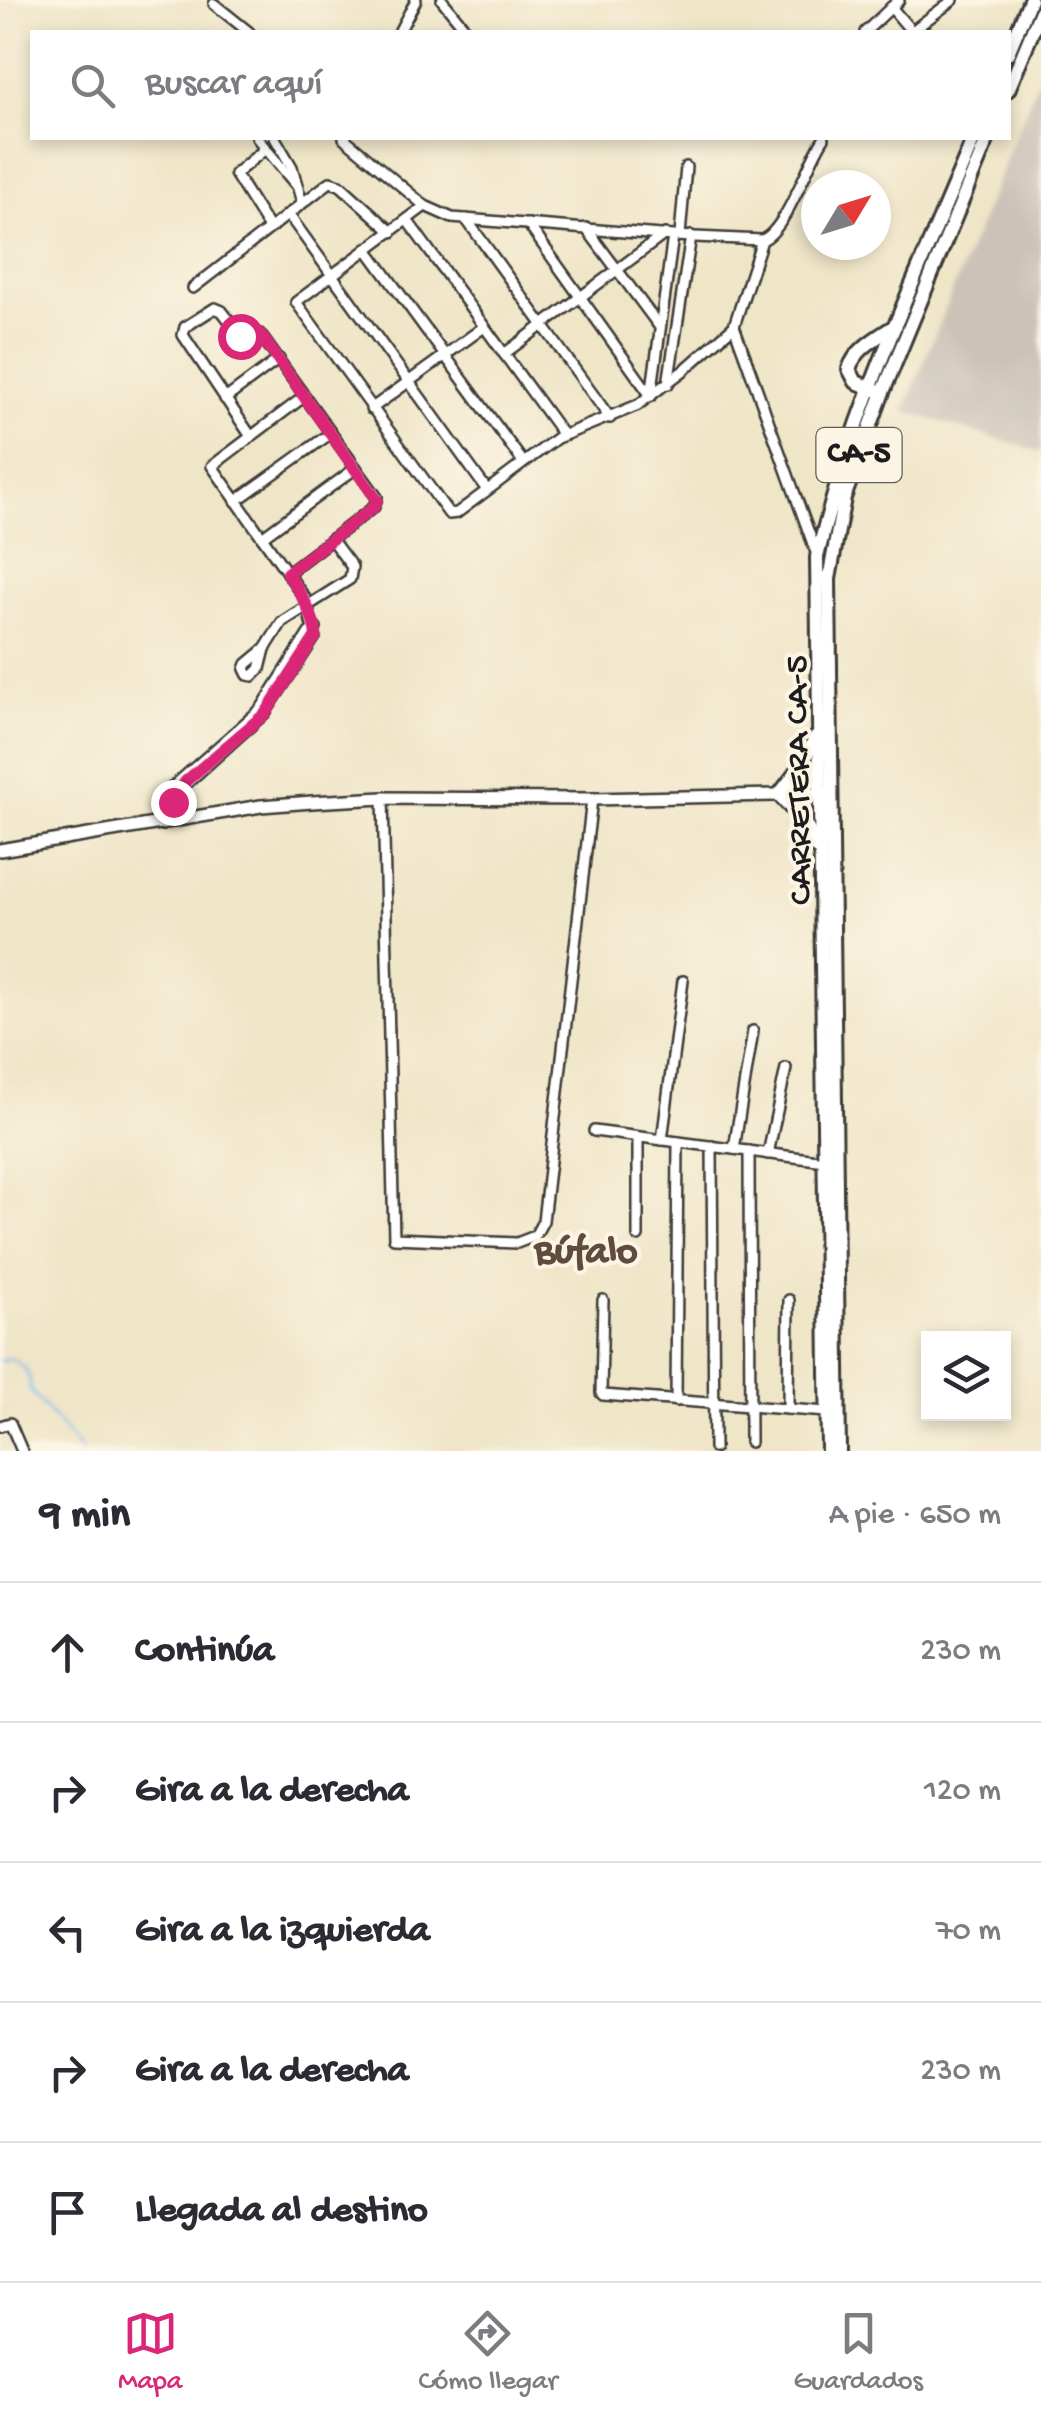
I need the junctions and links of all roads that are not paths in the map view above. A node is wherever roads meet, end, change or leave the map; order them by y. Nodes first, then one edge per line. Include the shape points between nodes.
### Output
1 (416, 0) edge
2 (442, 0) edge
3 (952, 0) edge
4 (1030, 0) edge
5 (214, 4) dead end
6 (895, 4) edge
7 (1041, 11) edge
8 (246, 30) edge
9 (400, 30) edge
10 (466, 30) edge
11 (867, 30) edge
12 (910, 30) edge
13 (914, 30) edge
14 (1011, 46) edge
15 (1011, 83) edge
16 (258, 140) edge
17 (275, 140) edge
18 (346, 140) edge
19 (823, 140) edge
20 (973, 140) edge
21 (987, 140) edge
22 (264, 150) junction
23 (686, 167) dead end
24 (296, 185) junction
25 (302, 203) junction
26 (425, 206) junction
27 (288, 214) junction
28 (466, 218) junction
29 (407, 220) junction
30 (528, 223) junction
31 (269, 228) junction
32 (586, 228) junction
33 (392, 232) junction
34 (677, 235) junction
35 (762, 240) junction
36 (368, 249) junction
37 (618, 271) junction
38 (331, 275) junction
39 (193, 288) dead end
40 (581, 297) junction
41 (898, 323) junction
42 (544, 326) junction
43 (660, 326) junction
44 (734, 326) junction
45 (484, 327) junction
46 (504, 354) junction
47 (445, 356) junction
48 (279, 359) junction
49 (408, 382) junction
50 (668, 384) junction
51 (877, 391) junction
52 (305, 396) junction
53 (651, 396) junction
54 (225, 399) junction
55 (371, 410) junction
56 (610, 418) junction
57 (331, 433) junction
58 (250, 435) junction
59 (563, 436) junction
60 (523, 462) junction
61 (356, 468) junction
62 (487, 490) junction
63 (236, 500) junction
64 (262, 537) junction
65 (331, 538) junction
66 (817, 556) junction
67 (287, 573) junction
68 (305, 609) junction
69 (265, 649) dead end
70 (817, 731) junction
71 (824, 794) junction
72 (779, 795) junction
73 (383, 798) junction
74 (592, 799) junction
75 (170, 824) junction
76 (0, 850) edge
77 (820, 855) junction
78 (683, 981) dead end
79 (754, 1032) dead end
80 (786, 1068) dead end
81 (594, 1131) dead end
82 (638, 1137) junction
83 (662, 1140) junction
84 (678, 1142) junction
85 (712, 1146) junction
86 (734, 1149) junction
87 (748, 1151) junction
88 (768, 1154) junction
89 (825, 1161) junction
90 (638, 1236) dead end
91 (603, 1300) dead end
92 (789, 1300) dead end
93 (826, 1356) junction
94 (676, 1401) junction
95 (714, 1404) junction
96 (752, 1406) junction
97 (788, 1409) junction
98 (827, 1412) junction
99 (4, 1424) edge
100 (838, 1434) junction
101 (750, 1442) dead end
102 (714, 1448) dead end
103 (22, 1451) edge
104 (828, 1451) edge
105 (839, 1451) edge

1 - 9 street
2 - 10 street
3 - 13 street
4 - 14 highway
5 - 8 street
6 - 11 street
6 - 12 street
7 - 15 highway
16 - 22 street
17 - 24 street
18 - 26 street
19 - 35 street via 780,224
20 - 41 highway, CARRETERA CA-5 / CA-5
21 - 51 highway, CARRETERA CA-5 / CA-5
22 - 24 street
22 - 31 street via 235,174
23 - 34 street
24 - 25 street
25 - 27 street
25 - 33 street via 337,183
26 - 28 street
26 - 29 street
27 - 31 street
27 - 38 street
28 - 30 street
28 - 42 street
29 - 33 street
29 - 45 street
30 - 32 street
30 - 40 street
31 - 39 street
32 - 34 street
32 - 37 street
33 - 36 street
34 - 35 street
34 - 37 street
34 - 43 street
34 - 50 street
35 - 44 street
36 - 38 street
36 - 47 street
37 - 40 street
37 - 43 street
38 - 49 street
38 - 55 street via 296,302
40 - 42 street
40 - 53 street
41 - 51 highway, CARRETERA CA-5 / CA-5
41 - 51 highway via 851,362 856,382
42 - 46 street
42 - 56 street
43 - 53 street
44 - 50 street
44 - 66 street
45 - 46 street
45 - 47 street
46 - 59 street
47 - 49 street
47 - 60 street
48 - 52 street
48 - 54 street
48 - 54 street via 260,334 240,336 218,308 185,327 185,339
49 - 55 street
49 - 62 street
50 - 53 street
51 - 66 highway, CARRETERA CA-5 / CA-5 via 832,496
51 - 71 highway, CARRETERA CA-5 / CA-5 via 844,498 829,579
52 - 57 street
52 - 58 street
53 - 56 street
54 - 58 street
55 - 62 street via 445,511 457,513
56 - 59 street
57 - 61 street
57 - 63 street
58 - 63 street via 212,466
59 - 60 street
60 - 62 street
61 - 64 street
61 - 65 street via 376,504
63 - 64 street
64 - 67 street
65 - 67 street
65 - 68 street via 352,575
66 - 70 highway, CARRETERA CA-5 / CA-5
67 - 68 street
68 - 69 street via 282,622
68 - 75 street via 316,628 261,709 168,790
70 - 71 highway, CARRETERA CA-5 / CA-5
70 - 72 highway
71 - 72 main road
71 - 77 highway, CARRETERA CA-5 / CA-5
71 - 100 highway, CARRETERA CA-5 / CA-5 via 838,1158
72 - 74 main road
72 - 77 highway via 805,823
73 - 74 main road
73 - 74 street via 394,1238 517,1244 535,1236 543,1221
73 - 75 main road via 262,806
75 - 76 main road
77 - 89 highway, CARRETERA CA-5 / CA-5
78 - 83 street
79 - 86 street
80 - 88 street
81 - 82 street
82 - 83 street
82 - 90 street
83 - 84 street
84 - 85 street
84 - 94 street
85 - 86 street
85 - 95 street
86 - 87 street
87 - 88 street
87 - 96 street
88 - 89 street
89 - 93 highway, CARRETERA CA-5 / CA-5
91 - 94 street via 602,1394
92 - 97 street
93 - 98 highway, CARRETERA CA-5 / CA-5
93 - 100 highway via 832,1359
94 - 95 street
95 - 96 street
95 - 102 street
96 - 97 street
96 - 101 street
97 - 98 street
98 - 104 highway, CARRETERA CA-5 / CA-5
99 - 103 street
100 - 105 highway, CARRETERA CA-5 / CA-5

